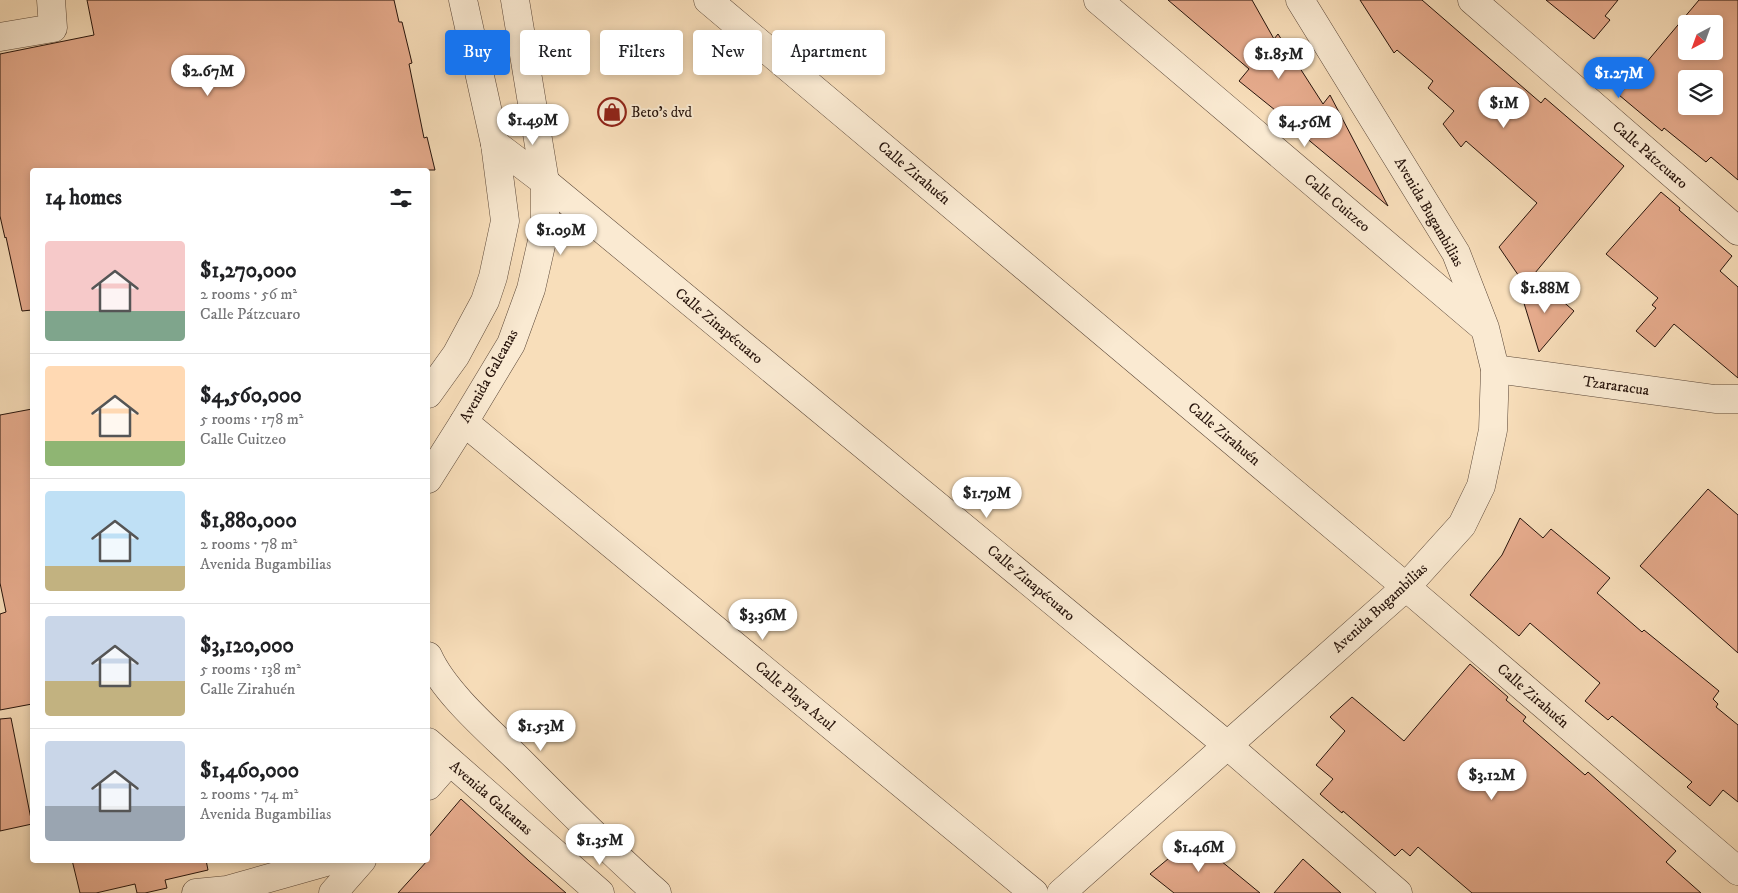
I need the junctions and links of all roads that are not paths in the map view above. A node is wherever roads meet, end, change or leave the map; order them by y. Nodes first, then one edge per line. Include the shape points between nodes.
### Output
1 (51, 0) edge
2 (463, 0) edge
3 (514, 0) edge
4 (708, 0) edge
5 (1098, 0) edge
6 (1300, 0) edge
7 (1472, 0) edge
8 (0, 37) edge
9 (495, 144) junction
10 (545, 182) junction
11 (1738, 231) edge
12 (1486, 328) junction
13 (1494, 369) junction
14 (430, 391) edge
15 (1738, 399) edge
16 (464, 422) junction
17 (430, 476) edge
18 (1406, 587) junction
19 (430, 661) edge
20 (430, 744) edge
21 (1227, 745) junction
22 (449, 762) junction
23 (430, 784) edge
24 (322, 863) edge
25 (359, 863) edge
26 (627, 867) junction
27 (1738, 871) edge
28 (196, 893) edge
29 (332, 893) edge
30 (600, 893) edge
31 (604, 893) edge
32 (656, 893) edge
33 (1034, 893) edge
34 (1061, 893) edge
35 (1398, 893) edge

1 - 8 street via 53,28
2 - 9 street
3 - 10 street, Avenida Galeanas
4 - 18 street, Calle Zirahuén
5 - 12 street, Calle Cuitzeo
6 - 12 street, Avenida Bugambilias via 1456,253
7 - 11 street, Calle Pátzcuaro
9 - 10 street, Calle Zinapécuaro
9 - 14 street via 506,222 493,277 485,301 456,355
10 - 16 street, Avenida Galeanas via 545,228 531,289 511,344
10 - 21 street, Calle Zinapécuaro
12 - 13 street, Avenida Bugambilias
13 - 15 street, Tzararacua via 1715,400
13 - 18 street, Avenida Bugambilias via 1493,430 1481,486 1462,525
16 - 17 street, Avenida Galeanas
16 - 33 street, Calle Playa Azul
18 - 21 street, Avenida Bugambilias
18 - 27 street, Calle Zirahuén
19 - 26 street via 434,670 470,712
20 - 22 street, Avenida Galeanas
21 - 34 street, Avenida Bugambilias
21 - 35 street, Calle Zinapécuaro
22 - 23 street
22 - 30 street, Avenida Galeanas
24 - 28 street via 227,890
25 - 29 street
26 - 31 street
26 - 32 street

